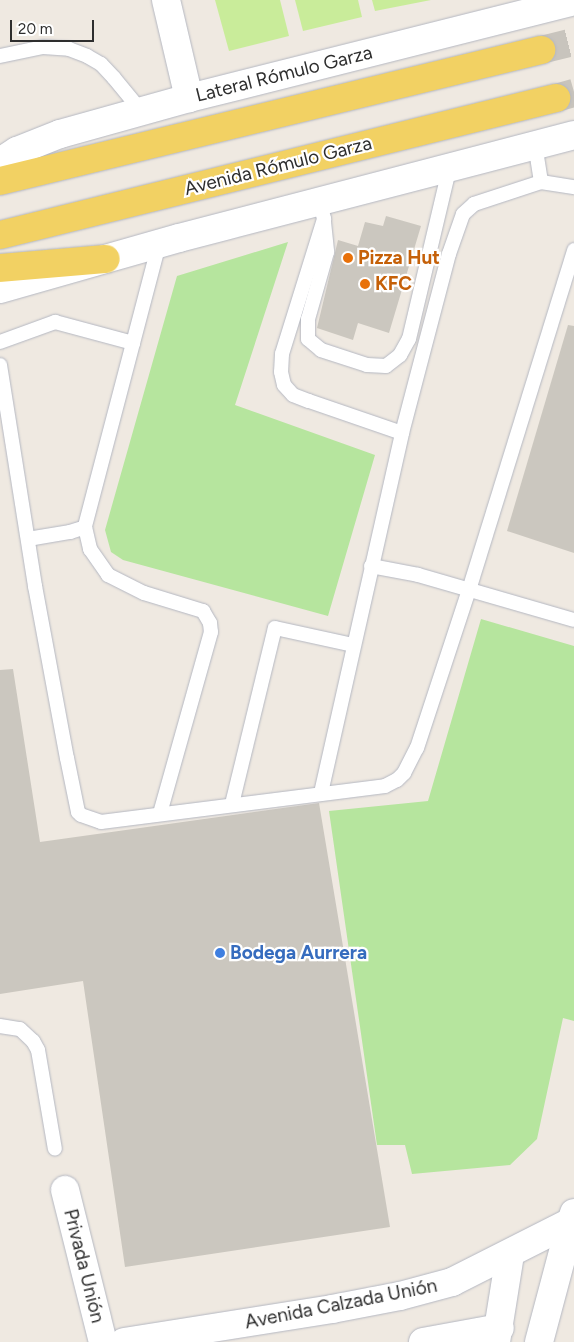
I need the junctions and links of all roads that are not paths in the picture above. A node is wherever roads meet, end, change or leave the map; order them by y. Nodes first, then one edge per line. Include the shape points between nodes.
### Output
1 (166, 0) edge
2 (574, 1) edge
3 (541, 50) tunnel mouth
4 (0, 56) edge
5 (190, 98) junction
6 (556, 98) tunnel mouth
7 (142, 112) junction
8 (574, 135) edge
9 (535, 144) junction
10 (0, 162) edge
11 (450, 166) junction
12 (0, 181) edge
13 (541, 182) junction
14 (574, 187) edge
15 (321, 210) junction
16 (0, 235) edge
17 (159, 244) junction
18 (574, 250) edge
19 (106, 259) junction
20 (0, 268) edge
21 (0, 288) edge
22 (0, 342) edge
23 (133, 343) junction
24 (0, 364) edge
25 (402, 433) junction
26 (85, 527) junction
27 (28, 539) junction
28 (371, 566) junction
29 (469, 590) junction
30 (574, 620) edge
31 (354, 645) junction
32 (321, 793) junction
33 (232, 804) junction
34 (160, 814) junction
35 (0, 1026) edge
36 (55, 1149) dead end
37 (65, 1190) dead end
38 (573, 1218) edge
39 (510, 1254) junction
40 (498, 1335) edge
41 (103, 1342) edge
42 (124, 1342) edge
43 (422, 1342) edge
44 (538, 1342) edge

1 - 5 street
2 - 5 street, Lateral Rómulo Garza
3 - 12 main road
4 - 7 lane via 43,47 69,49 87,56 101,64
5 - 7 street, Lateral Rómulo Garza
6 - 16 main road, Avenida Rómulo Garza
7 - 10 street, Lateral Rómulo Garza via 60,134 17,151
8 - 9 street
9 - 11 street
9 - 13 lane
11 - 15 street
11 - 15 lane via 409,339 400,356 386,366 367,365 321,350 308,339 308,319 327,252
13 - 14 lane
13 - 25 lane via 474,204 463,214 451,245
15 - 17 street
15 - 25 lane via 282,354 284,385 293,395 309,402
17 - 19 street
17 - 23 lane
18 - 29 lane
19 - 20 main road
19 - 21 street
22 - 23 lane via 55,322
23 - 26 lane
24 - 27 lane
25 - 28 lane
26 - 27 lane
26 - 34 lane via 90,549 108,575 144,593 204,611 210,623 211,632
27 - 34 lane via 78,812 85,818 101,822
28 - 29 lane
28 - 31 lane
29 - 30 lane
29 - 32 lane via 417,748 404,773 385,786
31 - 32 lane
31 - 33 lane via 276,628
32 - 33 lane
33 - 34 lane
35 - 36 lane via 20,1029 38,1050
37 - 41 street, Privada Unión
38 - 39 street, Avenida Calzada Unión
38 - 44 street
39 - 40 street
39 - 42 street, Avenida Calzada Unión via 452,1282 400,1296
40 - 43 street

